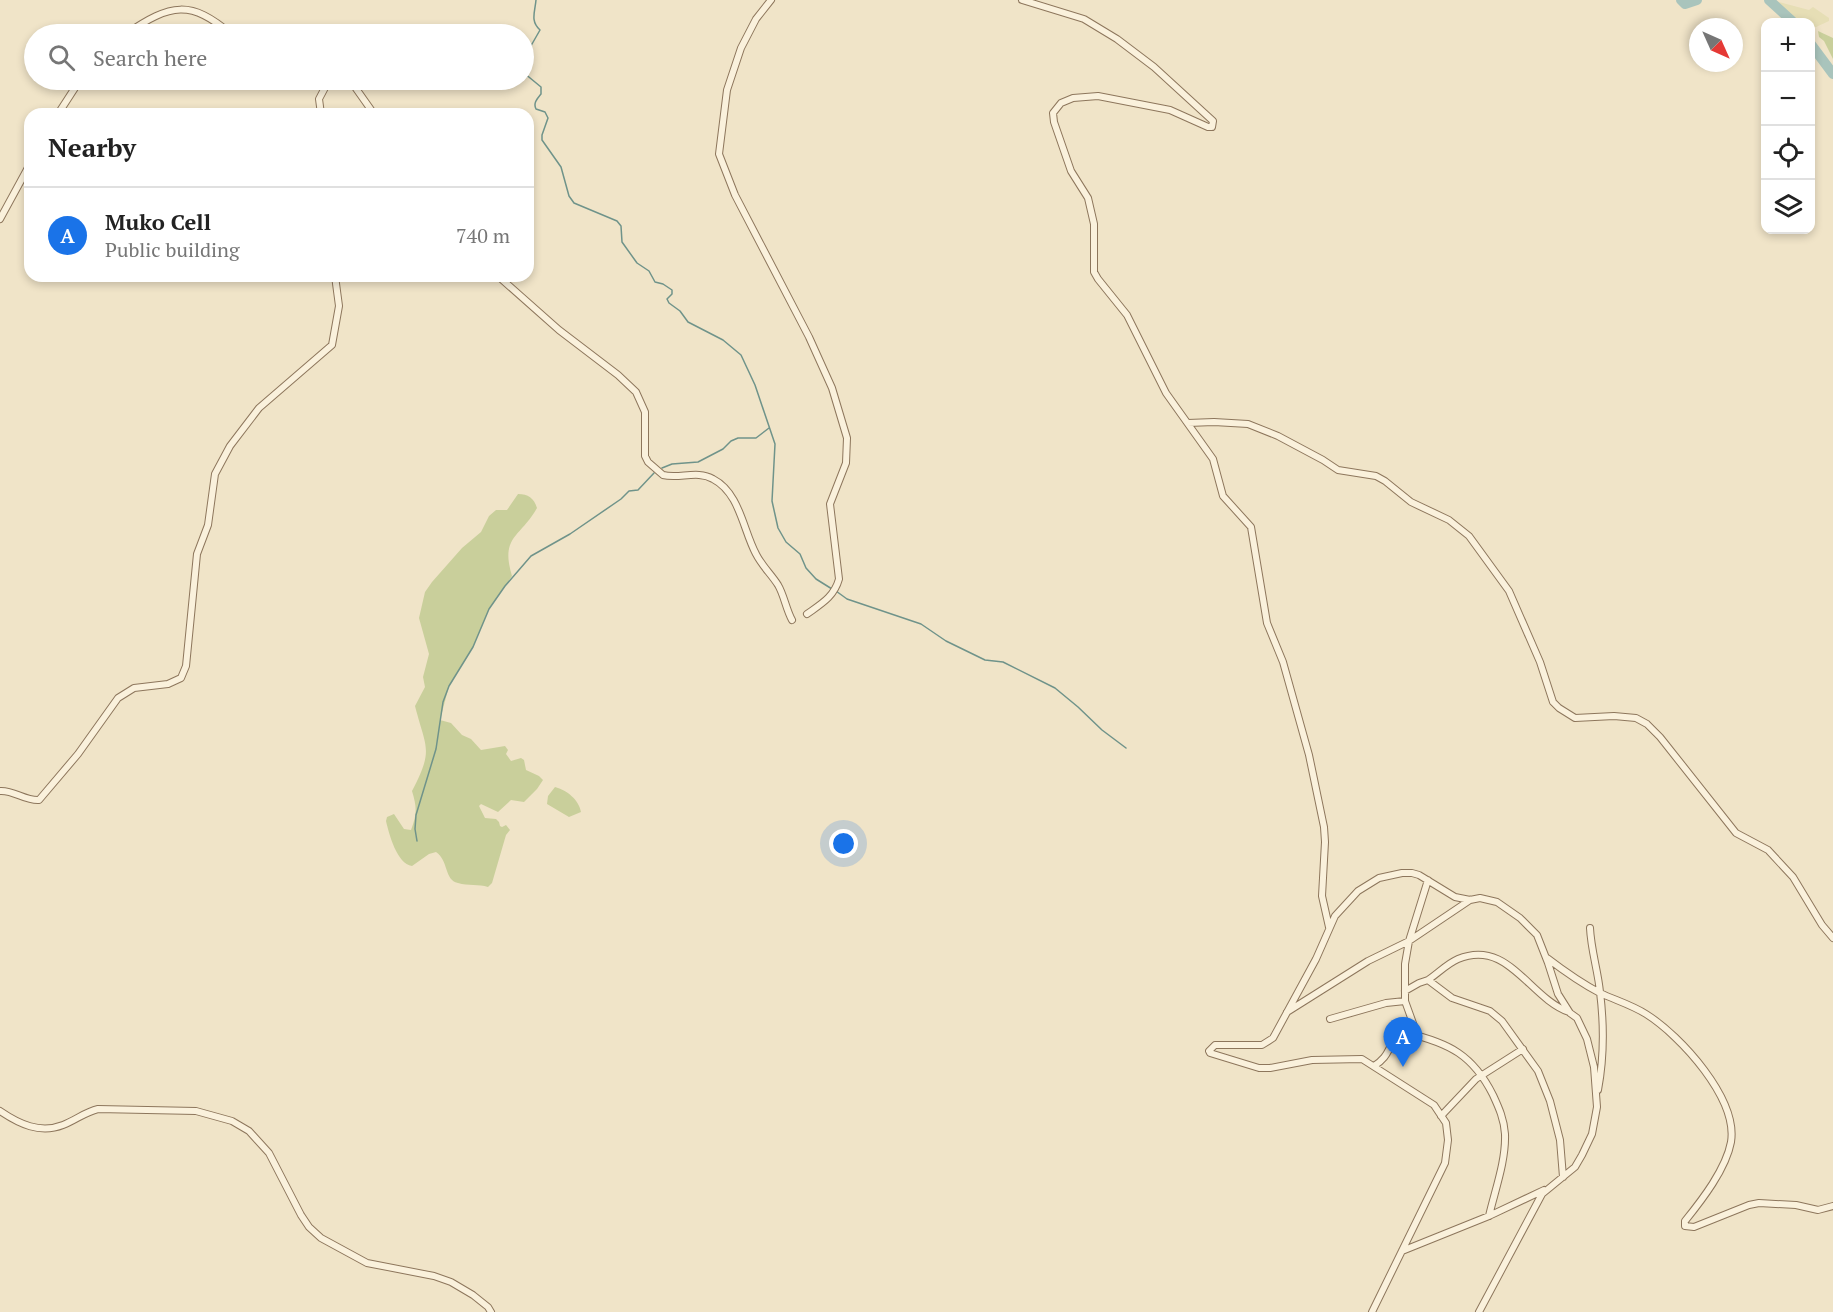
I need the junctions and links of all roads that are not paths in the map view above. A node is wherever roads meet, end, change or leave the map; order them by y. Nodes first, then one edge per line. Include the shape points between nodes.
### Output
1 (771, 0) edge
2 (1022, 0) edge
3 (142, 24) edge
4 (222, 24) edge
5 (74, 90) edge
6 (323, 90) edge
7 (357, 90) edge
8 (62, 108) edge
9 (320, 108) edge
10 (370, 108) edge
11 (24, 175) edge
12 (0, 219) edge
13 (336, 282) edge
14 (505, 282) edge
15 (1188, 423) junction
16 (807, 614) dead end
17 (792, 620) dead end
18 (0, 791) edge
19 (1428, 880) junction
20 (1470, 900) junction
21 (1329, 927) junction
22 (1590, 928) dead end
23 (1833, 938) edge
24 (1409, 941) junction
25 (1546, 958) junction
26 (1428, 980) junction
27 (1405, 991) junction
28 (1600, 993) junction
29 (1405, 1001) junction
30 (1570, 1012) junction
31 (1285, 1014) junction
32 (1330, 1019) dead end
33 (1407, 1032) junction
34 (1523, 1049) junction
35 (1374, 1066) junction
36 (1482, 1075) junction
37 (1597, 1099) junction
38 (0, 1111) edge
39 (1441, 1116) junction
40 (1563, 1177) junction
41 (1547, 1188) junction
42 (1833, 1206) edge
43 (1489, 1216) junction
44 (1402, 1251) junction
45 (491, 1312) edge
46 (1372, 1312) edge
47 (1479, 1312) edge

1 - 16 street via 741,48 727,90 719,154 735,195 832,388 847,438 846,463 830,504 839,579 836,591
2 - 15 street via 1084,19 1117,39 1213,121 1212,127 1208,127 1170,110 1098,96 1073,98 1061,103 1053,113 1071,171 1088,198 1098,279 1127,315 1166,393
3 - 4 street via 179,4 200,5
5 - 8 street
6 - 9 street via 318,99
7 - 10 street
11 - 12 street
13 - 18 street via 339,306 332,345 259,408 230,446 215,474 208,525 197,554 182,678 168,684 134,688 118,698 39,800
14 - 17 street via 636,392 645,412 648,462 663,475 712,477 724,486
15 - 21 street via 1213,459 1223,496 1251,527 1267,623 1283,662 1324,826 1322,896
15 - 23 street via 1248,424 1338,470 1376,476 1411,502 1449,520 1469,536 1509,591 1558,708 1575,718 1614,716 1636,718 1647,724 1736,833 1768,850 1788,871
19 - 20 street via 1455,897
19 - 21 street via 1402,873 1379,878 1358,891
19 - 24 street
20 - 24 street
20 - 25 street via 1497,902 1520,918 1537,935
21 - 31 street
22 - 28 street
24 - 27 street
24 - 31 street via 1368,961
25 - 28 street
25 - 30 street via 1558,994
26 - 27 street
26 - 30 street via 1458,959 1488,954 1502,959 1558,1008
26 - 34 street via 1452,998 1490,1011
27 - 29 street
28 - 37 street via 1603,1037
28 - 42 street via 1645,1014 1672,1034 1696,1058 1726,1110 1732,1128 1726,1158 1685,1226 1694,1227 1759,1203 1818,1210
29 - 32 street
29 - 33 street via 1414,1022
30 - 37 street via 1587,1039
31 - 35 street via 1273,1038 1262,1045 1215,1045 1210,1053 1259,1068 1355,1058
33 - 35 street via 1397,1037 1387,1056
33 - 36 street via 1448,1045 1466,1056
34 - 36 street
34 - 40 street via 1538,1071 1550,1101 1560,1140
35 - 39 street via 1421,1095
36 - 39 street
36 - 43 street via 1503,1116 1505,1136
37 - 40 street via 1592,1134 1575,1167
38 - 45 street via 23,1125 43,1129 64,1125 98,1109 196,1111 232,1121 249,1131 269,1154 305,1221 321,1238 367,1263 451,1282
39 - 44 street via 1448,1140 1445,1163
40 - 41 street
41 - 43 street
41 - 47 street
43 - 44 street
44 - 46 street

